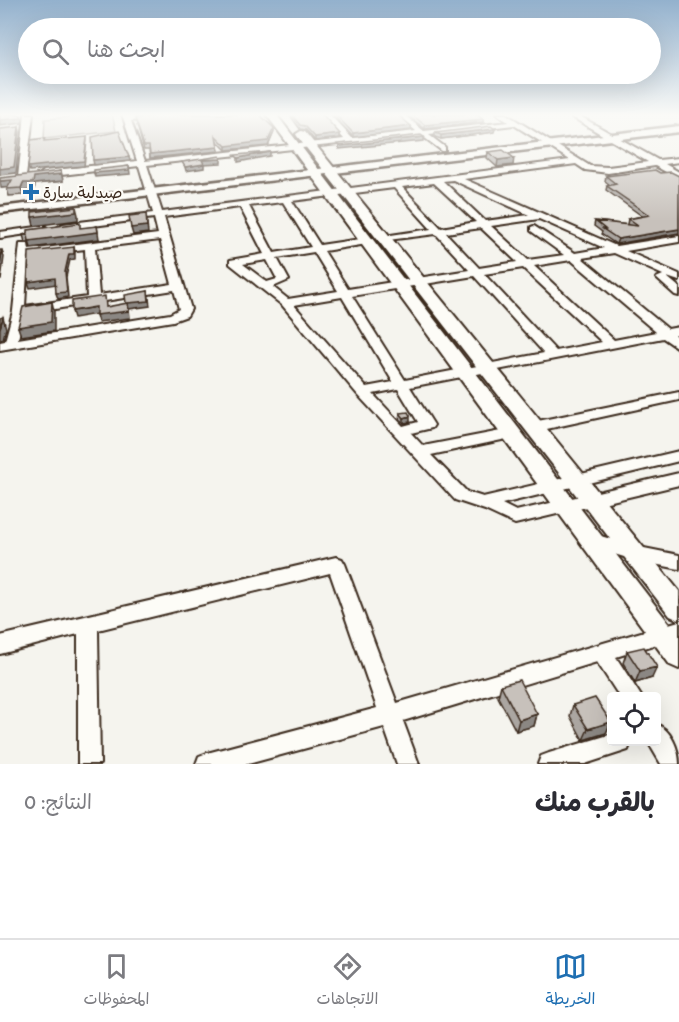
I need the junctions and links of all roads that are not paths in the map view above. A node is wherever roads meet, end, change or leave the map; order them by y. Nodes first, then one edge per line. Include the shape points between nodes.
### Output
1 (25, 150) edge
2 (137, 150) edge
3 (268, 150) edge
4 (306, 150) edge
5 (438, 150) edge
6 (501, 150) edge
7 (557, 150) edge
8 (632, 150) edge
9 (679, 160) edge
10 (576, 162) junction
11 (141, 163) junction
12 (655, 163) junction
13 (319, 167) junction
14 (679, 176) edge
15 (22, 177) junction
16 (11, 178) edge
17 (453, 178) junction
18 (436, 180) junction
19 (396, 185) junction
20 (150, 187) junction
21 (338, 192) junction
22 (486, 192) junction
23 (454, 197) junction
24 (286, 199) junction
25 (0, 201) edge
26 (243, 204) junction
27 (0, 210) edge
28 (158, 215) junction
29 (539, 216) junction
30 (483, 224) junction
31 (534, 230) dead end
32 (438, 231) junction
33 (24, 232) junction
34 (0, 235) edge
35 (164, 236) junction
36 (679, 239) edge
37 (375, 240) junction
38 (90, 245) junction
39 (317, 248) junction
40 (615, 250) junction
41 (23, 254) junction
42 (270, 255) junction
43 (573, 256) junction
44 (526, 264) junction
45 (476, 272) junction
46 (662, 278) dead end
47 (679, 278) edge
48 (418, 282) junction
49 (399, 285) junction
50 (178, 286) junction
51 (264, 287) junction
52 (345, 293) junction
53 (679, 293) edge
54 (93, 299) junction
55 (286, 303) junction
56 (19, 310) junction
57 (679, 331) edge
58 (665, 333) junction
59 (611, 344) junction
60 (5, 345) edge
61 (679, 345) edge
62 (553, 355) junction
63 (487, 368) junction
64 (465, 372) junction
65 (402, 384) junction
66 (363, 392) junction
67 (679, 396) edge
68 (533, 427) junction
69 (399, 430) junction
70 (511, 434) junction
71 (419, 452) junction
72 (679, 456) edge
73 (679, 478) edge
74 (576, 481) junction
75 (551, 487) junction
76 (592, 500) junction
77 (484, 503) junction
78 (566, 506) junction
79 (591, 540) junction
80 (634, 553) junction
81 (676, 560) edge
82 (679, 609) edge
83 (88, 624) junction
84 (670, 632) edge
85 (0, 645) edge
86 (601, 652) junction
87 (679, 657) edge
88 (629, 692) edge
89 (391, 715) junction
90 (661, 741) edge
91 (607, 745) edge
92 (89, 764) edge
93 (207, 764) edge
94 (408, 764) edge
95 (549, 764) edge
96 (674, 764) edge

1 - 15 street
2 - 11 street
3 - 11 street
4 - 13 main road
5 - 13 street
6 - 13 street
7 - 10 street
8 - 12 street
9 - 12 street
10 - 12 street via 602,170
10 - 17 street
11 - 15 street
11 - 20 street
12 - 14 street
13 - 20 street
13 - 21 main road
15 - 16 street
17 - 18 street
17 - 22 street
18 - 19 street
18 - 23 street
19 - 21 street
19 - 32 street
20 - 25 street
20 - 27 street
20 - 28 street
21 - 24 street
21 - 37 main road
22 - 23 street
22 - 29 street
23 - 30 street
24 - 26 street
24 - 39 street
26 - 28 street
26 - 42 street
28 - 33 street
28 - 35 street
29 - 30 street
29 - 40 street
30 - 32 street
30 - 44 street
31 - 43 street
32 - 37 street
32 - 45 street
33 - 34 street
33 - 41 street
35 - 38 street
35 - 50 street
36 - 40 street
37 - 39 street
37 - 48 main road
37 - 49 main road
38 - 41 street
38 - 54 street
39 - 42 street
39 - 52 street
40 - 43 street
40 - 47 street
41 - 56 street
42 - 51 street via 283,280
42 - 51 street via 234,262
43 - 44 street
43 - 58 street
44 - 45 street
44 - 59 street
45 - 48 street
45 - 62 street
46 - 53 street
48 - 49 street
48 - 63 main road
49 - 52 street
49 - 64 main road
50 - 54 street
50 - 60 street via 184,309 179,316
51 - 55 street
52 - 55 street
52 - 65 street
54 - 56 street
55 - 66 street
56 - 60 street
57 - 58 street
58 - 59 street
58 - 61 street
59 - 62 street
62 - 63 street
63 - 64 street
63 - 68 main road
64 - 65 street
64 - 70 main road
65 - 66 street
65 - 69 street via 427,424
66 - 69 street
67 - 68 street
68 - 74 main road
69 - 71 street
70 - 71 street
70 - 75 main road
71 - 77 street via 460,496
72 - 74 street
73 - 76 street
74 - 75 street
74 - 76 main road
75 - 77 street
75 - 78 main road
76 - 78 street
76 - 80 main road
77 - 78 street via 515,518
78 - 79 main road
79 - 80 street
79 - 84 main road
80 - 81 street
80 - 82 main road
83 - 85 street
83 - 89 street via 336,564
83 - 92 street
84 - 86 street
84 - 87 main road
86 - 88 street
86 - 89 street
89 - 93 street
89 - 94 street
90 - 96 street
91 - 95 street

